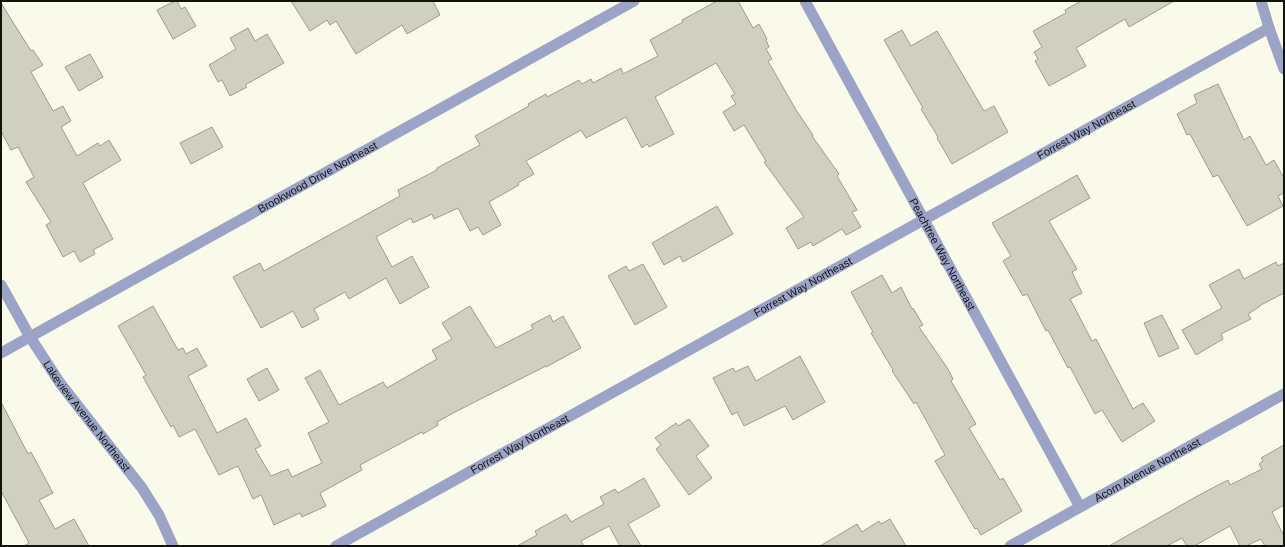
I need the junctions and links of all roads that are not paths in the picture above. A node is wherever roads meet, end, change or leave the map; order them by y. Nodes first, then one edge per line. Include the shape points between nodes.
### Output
1 (634, 1) edge
2 (805, 1) edge
3 (1261, 1) edge
4 (1269, 28) junction
5 (1284, 69) edge
6 (924, 220) junction
7 (1, 285) edge
8 (30, 337) junction
9 (1, 353) edge
10 (1284, 394) edge
11 (1080, 507) junction
12 (173, 546) edge
13 (336, 546) edge
14 (1010, 546) edge

1 - 8 street, Brookwood Drive Northeast
2 - 6 street, Peachtree Way Northeast
3 - 4 street
4 - 5 street
4 - 6 street, Forrest Way Northeast
6 - 11 street, Peachtree Way Northeast
6 - 13 street, Forrest Way Northeast
7 - 8 street, Lakeview Avenue Northeast
8 - 9 street, Brookwood Drive Northeast
8 - 12 street, Lakeview Avenue Northeast via 60,383 142,488 160,515
10 - 11 street, Acorn Avenue Northeast
11 - 14 street, Acorn Avenue Northeast

